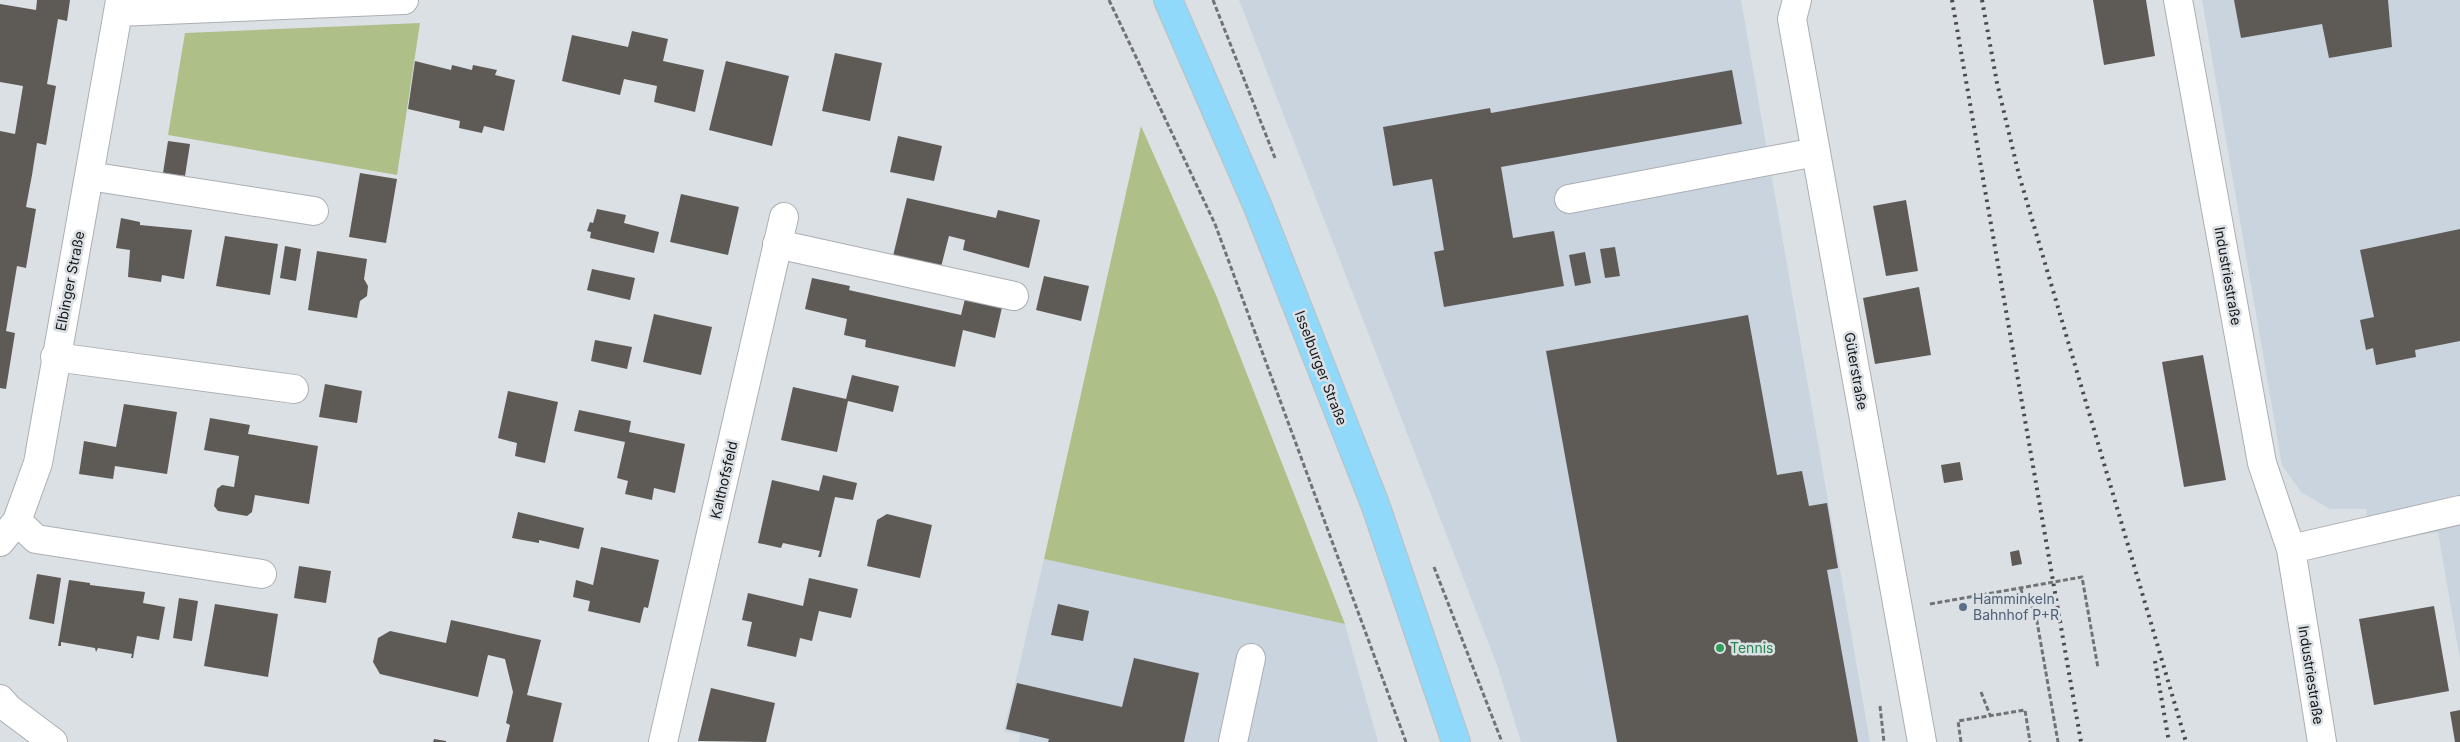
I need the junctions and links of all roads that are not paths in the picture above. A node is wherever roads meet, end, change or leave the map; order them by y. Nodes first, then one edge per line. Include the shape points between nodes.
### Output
1 (404, 0) edge
2 (1168, 0) edge
3 (1796, 0) edge
4 (2178, 0) edge
5 (119, 6) edge
6 (1816, 152) junction
7 (89, 176) junction
8 (1569, 199) dead end
9 (314, 211) dead end
10 (784, 217) dead end
11 (777, 244) junction
12 (1014, 296) dead end
13 (55, 357) junction
14 (294, 389) dead end
15 (2460, 510) edge
16 (17, 521) junction
17 (0, 542) edge
18 (2291, 549) junction
19 (262, 574) dead end
20 (1251, 658) dead end
21 (3, 710) edge
22 (53, 742) edge
23 (663, 742) edge
24 (1233, 742) edge
25 (1456, 742) edge
26 (1922, 742) edge
27 (2322, 742) edge

1 - 5 street
2 - 25 main road, Isselburger Straße via 1258,207 1375,504
3 - 6 street, Güterstraße via 1792,19
4 - 18 street, Industriestraße via 2262,463
5 - 7 street, Elbinger Straße
6 - 8 street
6 - 26 street, Güterstraße via 1885,505 1898,609 1922,714
7 - 9 street
7 - 13 street, Elbinger Straße
10 - 11 street, Kalthofsfeld
11 - 12 street
11 - 23 street, Kalthofsfeld
13 - 14 street
13 - 16 street, Elbinger Straße via 38,463
15 - 18 street
16 - 17 street, Elbinger Straße
16 - 19 street via 36,539
18 - 27 street, Industriestraße
20 - 24 street
21 - 22 street

